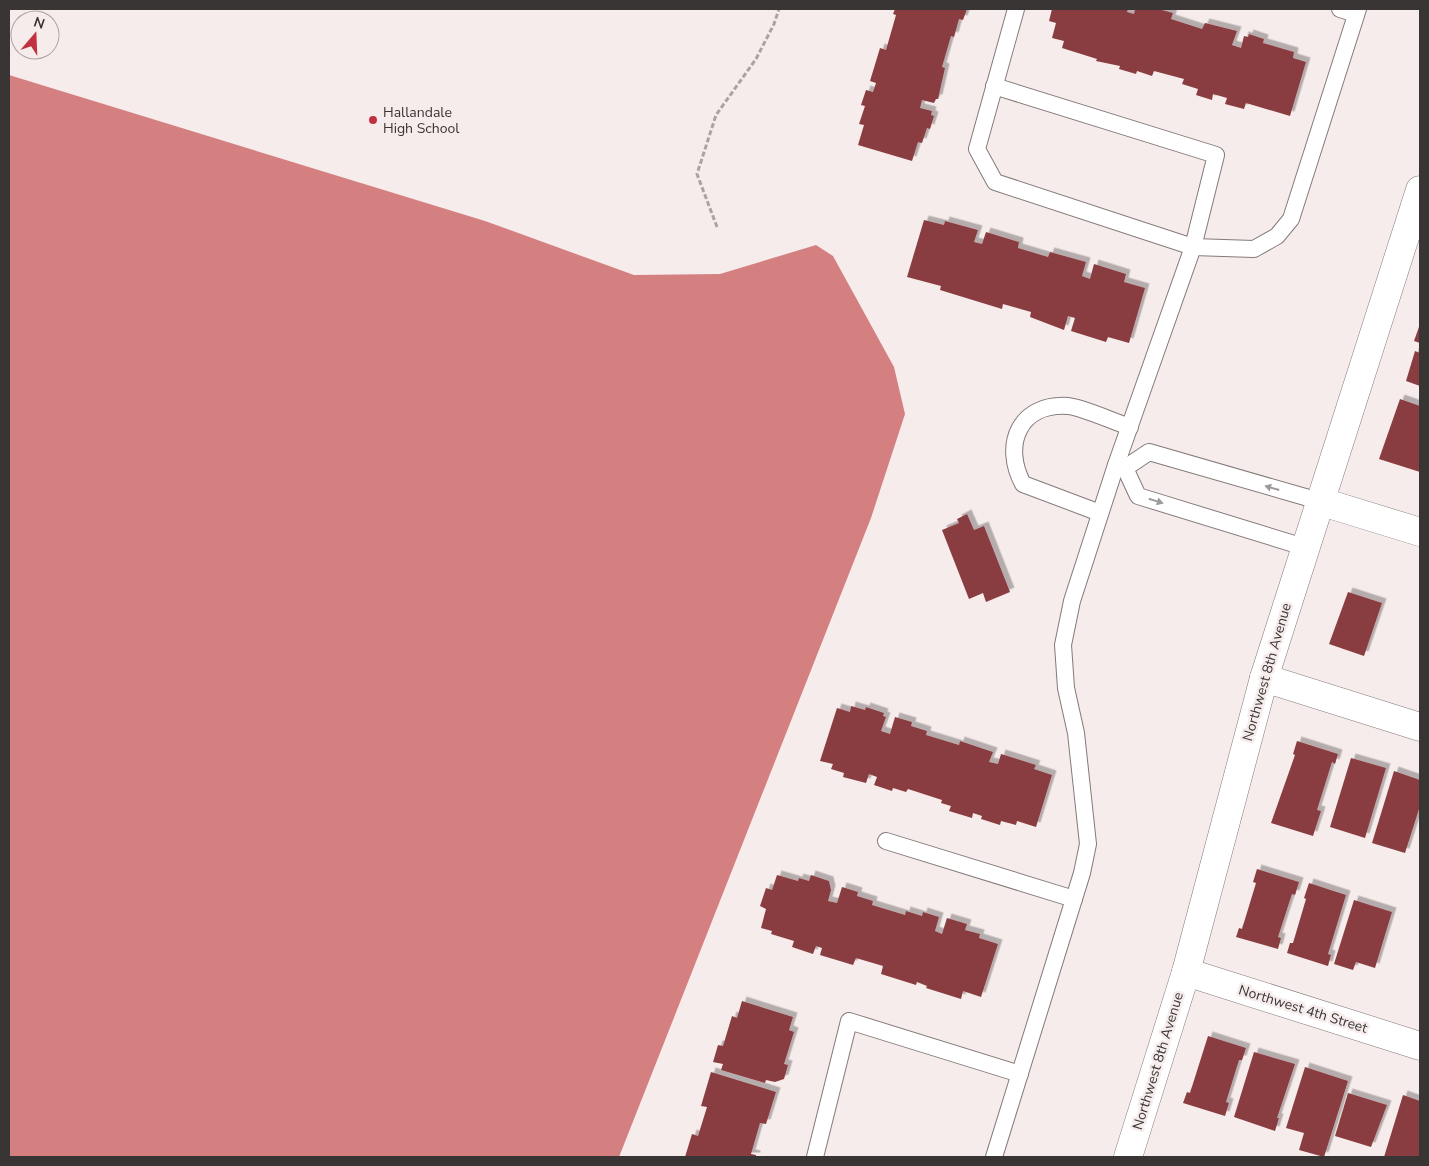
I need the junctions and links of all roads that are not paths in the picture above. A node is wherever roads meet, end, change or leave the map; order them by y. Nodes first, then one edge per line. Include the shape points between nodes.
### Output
1 (1016, 9) edge
2 (1340, 9) edge
3 (1357, 12) edge
4 (994, 86) junction
5 (1420, 190) edge
6 (1194, 247) junction
7 (1130, 427) junction
8 (1121, 467) junction
9 (1319, 501) junction
10 (1100, 513) junction
11 (1420, 532) edge
12 (1304, 547) junction
13 (1264, 678) junction
14 (1420, 727) edge
15 (886, 841) dead end
16 (1074, 899) junction
17 (1186, 972) junction
18 (1420, 1046) edge
19 (1020, 1074) junction
20 (815, 1157) edge
21 (994, 1157) edge
22 (1128, 1157) edge

1 - 4 lane
2 - 3 lane
3 - 6 lane via 1291,219 1277,236 1254,249
4 - 6 lane via 977,149 995,182
4 - 6 lane via 1216,156
5 - 9 street, Northwest 8th Avenue
6 - 7 lane
7 - 8 lane
7 - 10 lane via 1069,406 1039,409 1021,424 1014,447 1015,469 1023,484
9 -> 8 lane via 1149,452
8 - 10 lane
8 -> 12 lane via 1138,496
9 - 11 street
9 - 12 street, Northwest 8th Avenue
10 - 16 lane via 1072,601 1063,645 1088,844
12 - 13 street, Northwest 8th Avenue
13 - 14 street
13 - 17 street, Northwest 8th Avenue
15 - 16 lane
16 - 19 lane
17 - 18 street, Northwest 4th Street
17 - 22 street, Northwest 8th Avenue
19 - 20 lane via 849,1021
19 - 21 lane

